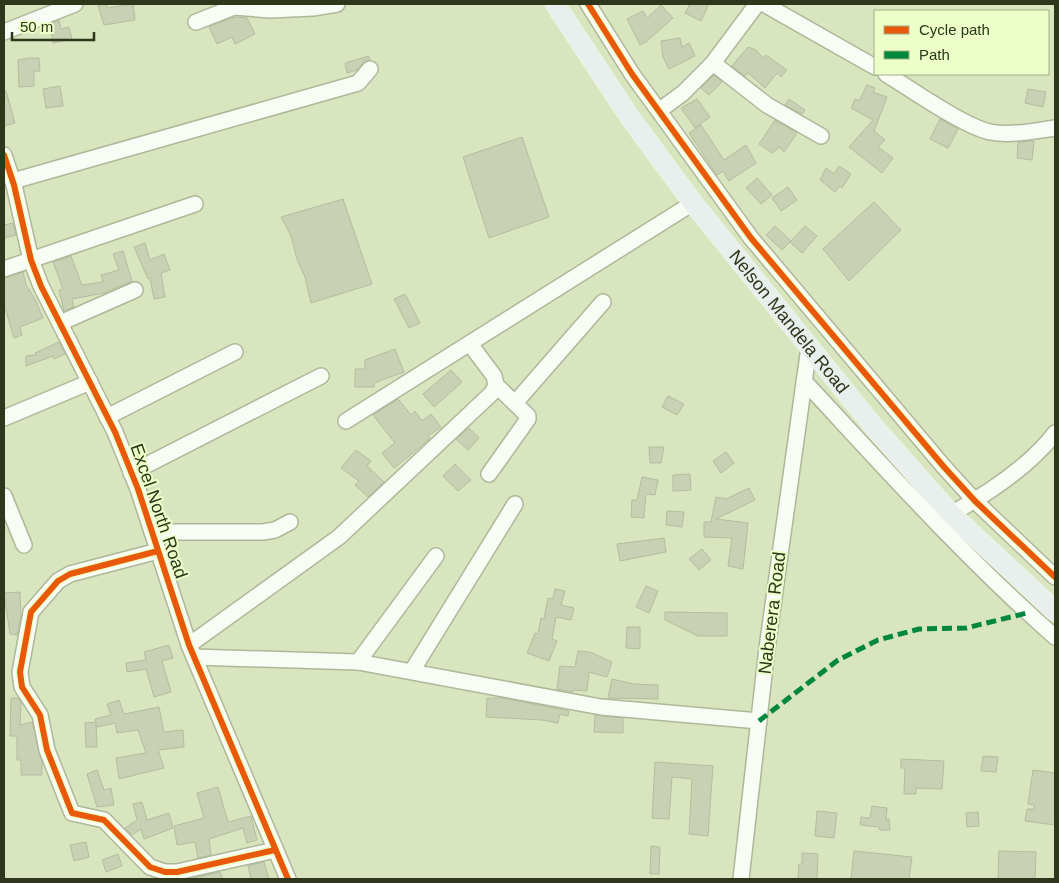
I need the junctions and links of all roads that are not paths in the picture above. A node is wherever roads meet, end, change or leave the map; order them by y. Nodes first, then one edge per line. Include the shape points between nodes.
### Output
1 (75, 4) edge
2 (337, 4) edge
3 (555, 4) edge
4 (588, 4) edge
5 (758, 4) edge
6 (764, 4) edge
7 (196, 22) dead end
8 (4, 32) edge
9 (713, 63) junction
10 (874, 66) edge
11 (370, 69) dead end
12 (888, 75) edge
13 (660, 110) junction
14 (1055, 128) edge
15 (821, 136) dead end
16 (4, 155) edge
17 (13, 181) junction
18 (693, 203) junction
19 (195, 204) dead end
20 (32, 260) junction
21 (4, 269) edge
22 (135, 290) dead end
23 (603, 302) dead end
24 (60, 323) junction
25 (470, 344) junction
26 (809, 347) junction
27 (235, 352) dead end
28 (321, 376) dead end
29 (804, 381) junction
30 (90, 382) junction
31 (496, 385) junction
32 (515, 403) junction
33 (4, 418) edge
34 (107, 418) junction
35 (346, 422) dead end
36 (1055, 433) edge
37 (132, 473) junction
38 (489, 474) dead end
39 (4, 496) edge
40 (975, 501) junction
41 (515, 504) dead end
42 (951, 514) junction
43 (290, 522) dead end
44 (152, 532) junction
45 (24, 545) dead end
46 (158, 551) junction
47 (436, 556) dead end
48 (1055, 577) edge
49 (1055, 611) edge
50 (1055, 637) edge
51 (192, 651) junction
52 (358, 662) junction
53 (412, 671) junction
54 (759, 721) junction
55 (275, 850) junction
56 (288, 879) edge
57 (741, 879) edge

1 - 8 street
2 - 7 street via 270,10 234,7
3 - 18 main road, Nelson Mandela Road
4 - 13 street via 632,74
5 - 9 street
6 - 10 street
9 - 13 street via 683,93
9 - 15 street via 767,105
11 - 17 street via 358,83
12 - 14 street via 989,132
13 - 40 street via 751,238 899,416
16 - 17 street, Excel North Road
17 - 20 street, Excel North Road
18 - 25 street
18 - 26 main road, Nelson Mandela Road
19 - 20 street
20 - 21 street
20 - 24 street, Excel North Road
22 - 24 street
23 - 32 street
24 - 30 street, Excel North Road
25 - 31 street via 494,376
25 - 35 street
26 - 29 street, Naberera Road
26 - 42 main road, Nelson Mandela Road
27 - 34 street
28 - 37 street
29 - 50 street via 906,492
29 - 54 street, Naberera Road
30 - 33 street
30 - 34 street, Excel North Road
31 - 32 street
31 - 51 street via 339,537
32 - 38 street via 528,419
34 - 37 street, Excel North Road
36 - 40 street via 1044,448
37 - 44 street, Excel North Road
39 - 45 street
40 - 42 street
40 - 48 street
41 - 53 street
42 - 49 main road, Nelson Mandela Road
43 - 44 street via 263,532
44 - 46 street, Excel North Road
46 - 51 street, Excel North Road
46 - 55 street via 66,576 31,612 20,680 40,715 47,750 72,814 104,820 150,867 165,872
47 - 52 street
51 - 52 street
51 - 55 street, Excel North Road
52 - 53 street
53 - 54 street via 601,707
54 - 57 street, Naberera Road
55 - 56 street, Excel North Road

